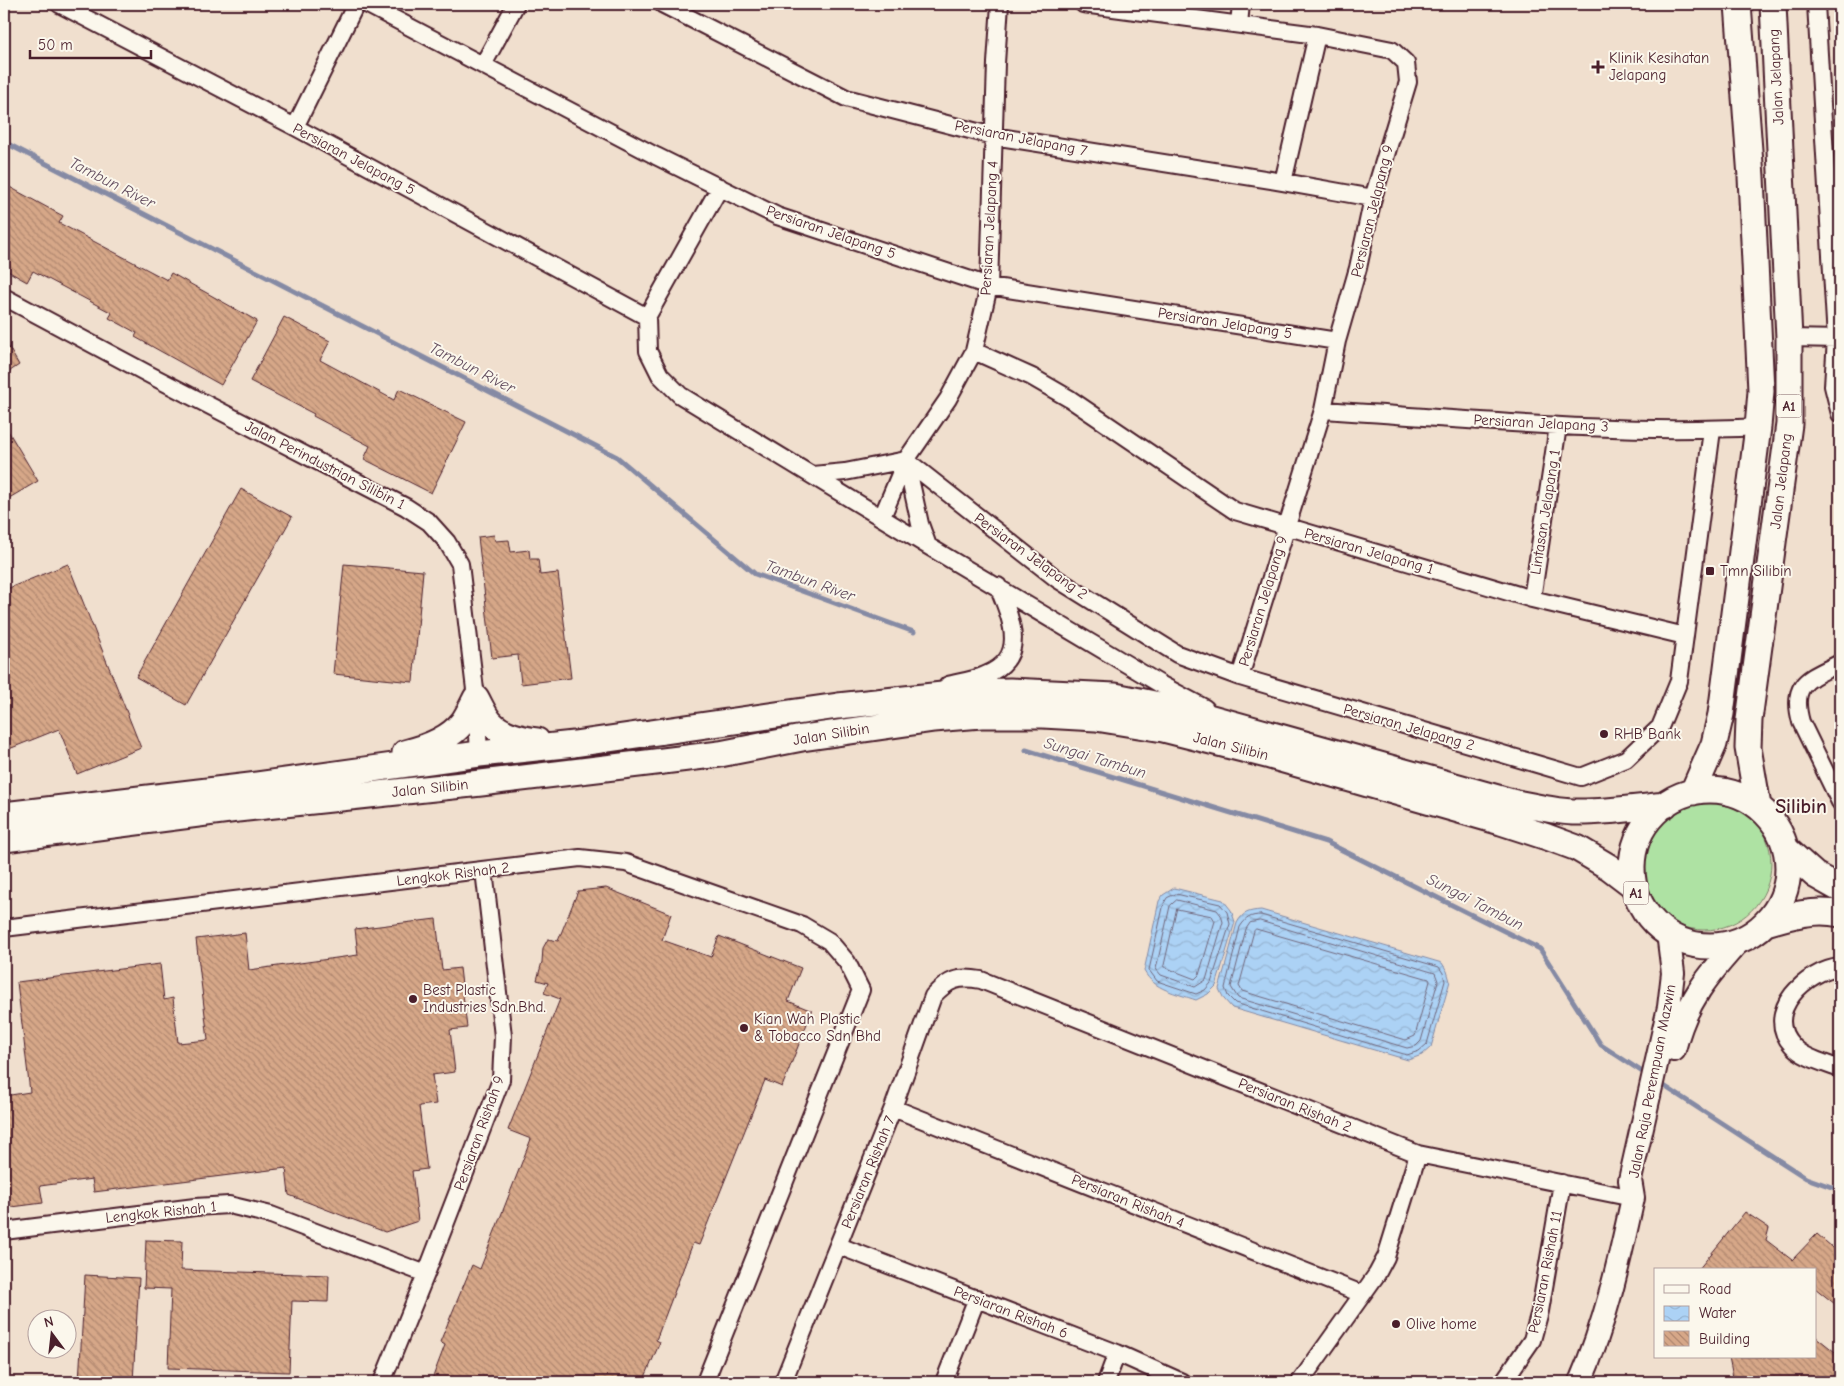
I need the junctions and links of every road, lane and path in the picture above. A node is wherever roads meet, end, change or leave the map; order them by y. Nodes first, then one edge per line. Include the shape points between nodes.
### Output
1 (59, 4) edge
2 (356, 4) edge
3 (366, 4) edge
4 (516, 4) edge
5 (662, 4) edge
6 (1000, 4) edge
7 (1083, 4) edge
8 (1241, 4) edge
9 (1738, 4) edge
10 (1773, 4) edge
11 (1816, 4) edge
12 (1160, 8) edge
13 (1239, 24) junction
14 (1317, 35) junction
15 (482, 65) junction
16 (295, 127) junction
17 (993, 136) junction
18 (1283, 182) junction
19 (720, 187) junction
20 (1373, 198) junction
21 (989, 286) junction
22 (4, 297) edge
23 (647, 317) junction
24 (1789, 338) junction
25 (1838, 339) edge
26 (1337, 341) junction
27 (974, 351) junction
28 (1324, 410) junction
29 (1840, 414) edge
30 (1558, 426) junction
31 (1758, 427) junction
32 (1712, 430) junction
33 (906, 460) junction
34 (813, 475) junction
35 (882, 517) junction
36 (1286, 527) junction
37 (928, 546) junction
38 (998, 586) junction
39 (1532, 599) junction
40 (1686, 636) junction
41 (1840, 662) edge
42 (1240, 677) junction
43 (923, 696) junction
44 (476, 698) junction
45 (1232, 722) junction
46 (574, 744) junction
47 (479, 754) junction
48 (655, 762) junction
49 (323, 776) junction
50 (1693, 792) junction
51 (338, 798) junction
52 (1840, 802) edge
53 (1665, 805) junction
54 (1758, 806) junction
55 (4, 815) edge
56 (4, 838) edge
57 (1786, 850) junction
58 (484, 870) junction
59 (1634, 886) junction
60 (1840, 888) edge
61 (1840, 914) edge
62 (1766, 923) junction
63 (4, 928) edge
64 (1668, 933) junction
65 (1741, 939) junction
66 (1840, 967) edge
67 (967, 977) joint
68 (1671, 1031) junction
69 (1840, 1069) edge
70 (893, 1108) junction
71 (1418, 1154) junction
72 (1562, 1183) junction
73 (1633, 1198) junction
74 (4, 1231) edge
75 (839, 1246) junction
76 (426, 1274) junction
77 (1362, 1294) junction
78 (977, 1298) junction
79 (1117, 1353) junction
80 (382, 1382) edge
81 (705, 1382) edge
82 (783, 1382) edge
83 (944, 1382) edge
84 (1106, 1382) edge
85 (1182, 1382) edge
86 (1300, 1382) edge
87 (1503, 1382) edge
88 (1580, 1382) edge

1 - 16 street, Persiaran Jelapang 5
2 - 16 street
3 - 15 street, Persiaran Jelapang 5
4 - 15 street
5 - 17 street, Persiaran Jelapang 7 via 846,98
6 - 17 street, Persiaran Jelapang 4
7 - 12 street, Persiaran Jelapang 9
8 - 13 street
9 - 31 main road, Jalan Jelapang / A1 via 1751,177 1761,391
10 - 24 main road, Jalan Jelapang / A1
11 - 25 street
12 - 13 street, Persiaran Jelapang 9
13 - 14 street, Persiaran Jelapang 9
14 - 18 street
14 - 20 street, Persiaran Jelapang 9 via 1392,50 1406,63 1408,82
15 - 19 street, Persiaran Jelapang 5
16 - 23 street, Persiaran Jelapang 5
17 - 18 street, Persiaran Jelapang 7
17 - 21 street, Persiaran Jelapang 4
18 - 20 street, Persiaran Jelapang 7
19 - 21 street, Persiaran Jelapang 5 via 778,216
19 - 23 street
20 - 26 street, Persiaran Jelapang 9 via 1358,268
21 - 26 street, Persiaran Jelapang 5
21 - 27 street, Persiaran Jelapang 4
22 - 44 street, Jalan Perindustrian Silibin 1 via 429,522 447,542 460,564
23 - 34 street, Jalan Silibin via 648,351 660,375 680,395
24 - 25 street
24 - 54 main road, Jalan Jelapang / A1 via 1788,424 1748,748
25 - 29 street via 1833,386
26 - 28 street, Persiaran Jelapang 9
27 - 33 street, Persiaran Jelapang 4 via 948,399
27 - 36 street, Persiaran Jelapang 1 via 1032,377 1070,399 1235,511
28 - 30 street, Persiaran Jelapang 3
28 - 36 street, Persiaran Jelapang 9
30 - 32 street, Persiaran Jelapang 3
30 - 39 street, Lintasan Jelapang 1
31 - 32 street, Persiaran Jelapang 3
31 - 50 main road, Jalan Jelapang / A1 via 1721,714 1714,744
32 - 40 street, Persiaran Jelapang 2
33 - 34 street
33 - 35 street, Persiaran Jelapang 4
33 - 37 street
33 - 42 street, Persiaran Jelapang 2 via 1057,579 1177,654
34 - 35 street, Jalan Silibin
35 - 37 street, Jalan Silibin
36 - 39 street, Persiaran Jelapang 1
36 - 42 street, Persiaran Jelapang 9
37 - 38 street, Jalan Silibin
38 - 43 street via 1013,632 1013,649 1005,663 986,675 941,687
38 - 45 street, Jalan Silibin via 1160,684
39 - 40 street, Persiaran Jelapang 1
40 - 42 street, Persiaran Jelapang 2 via 1679,681 1660,727 1626,760 1581,777
41 - 52 street via 1811,678 1797,696 1801,722
43 - 45 main road, Jalan Silibin via 1010,691 1115,696
43 - 46 main road, Jalan Silibin
44 - 46 main road via 490,722 506,734 522,739
44 - 47 street, Jalan Perindustrian Silibin 1
44 - 49 main road via 463,722 435,744
45 - 53 main road, Jalan Silibin via 1538,808 1573,812
46 - 47 main road, Jalan Silibin
47 - 48 main road via 486,765 499,769 591,757
47 - 49 main road, Jalan Silibin
47 - 51 main road via 472,767 462,774 386,785
48 - 51 main road, Jalan Silibin
48 - 59 main road, Jalan Silibin via 934,719 981,715 1096,718 1163,729 1270,756 1547,837 1577,848
49 - 55 main road, Jalan Silibin
50 - 53 main road, A1
50 - 54 main road, A1 via 1727,792
51 - 56 main road, Jalan Silibin
53 - 59 main road, A1 via 1648,822 1636,844 1632,868
54 - 57 main road, A1 via 1776,826
57 - 60 main road, A1 via 1815,875
57 - 62 main road, A1 via 1789,869 1786,889
58 - 63 street, Lengkok Rishah 2
58 - 76 street, Persiaran Rishah 9 via 503,1036 501,1080
58 - 81 street, Lengkok Rishah 2 via 580,858 626,863 802,925 829,941 847,962 861,990
59 - 64 main road, A1 via 1646,913
61 - 62 main road, A1 via 1813,912
62 - 65 main road, A1
64 - 65 main road, A1 via 1698,945 1718,945
64 - 68 main road, Jalan Raja Perempuan Mazwin via 1673,973 1669,1007
65 - 68 main road, Jalan Raja Perempuan Mazwin via 1710,973
66 - 69 street via 1808,978 1791,996 1782,1015 1784,1032 1792,1046 1807,1056
67 - 70 street, Persiaran Rishah 7 via 943,985 933,996
67 - 71 street, Persiaran Rishah 2
68 - 73 main road, Jalan Raja Perempuan Mazwin via 1653,1108 1630,1180
70 - 75 street, Persiaran Rishah 7
70 - 77 street, Persiaran Rishah 4
71 - 72 street, Persiaran Rishah 2
71 - 77 street via 1386,1257
72 - 73 street, Persiaran Rishah 2
72 - 87 street, Persiaran Rishah 11 via 1532,1340
73 - 88 main road, Jalan Raja Perempuan Mazwin via 1607,1311
74 - 76 street, Lengkok Rishah 1 via 229,1205 271,1215
75 - 78 street, Persiaran Rishah 6
75 - 82 street, Persiaran Rishah 7
76 - 80 street, Persiaran Rishah 9
77 - 86 street
78 - 79 street, Persiaran Rishah 6
78 - 83 street
79 - 84 street
79 - 85 street, Persiaran Rishah 6

